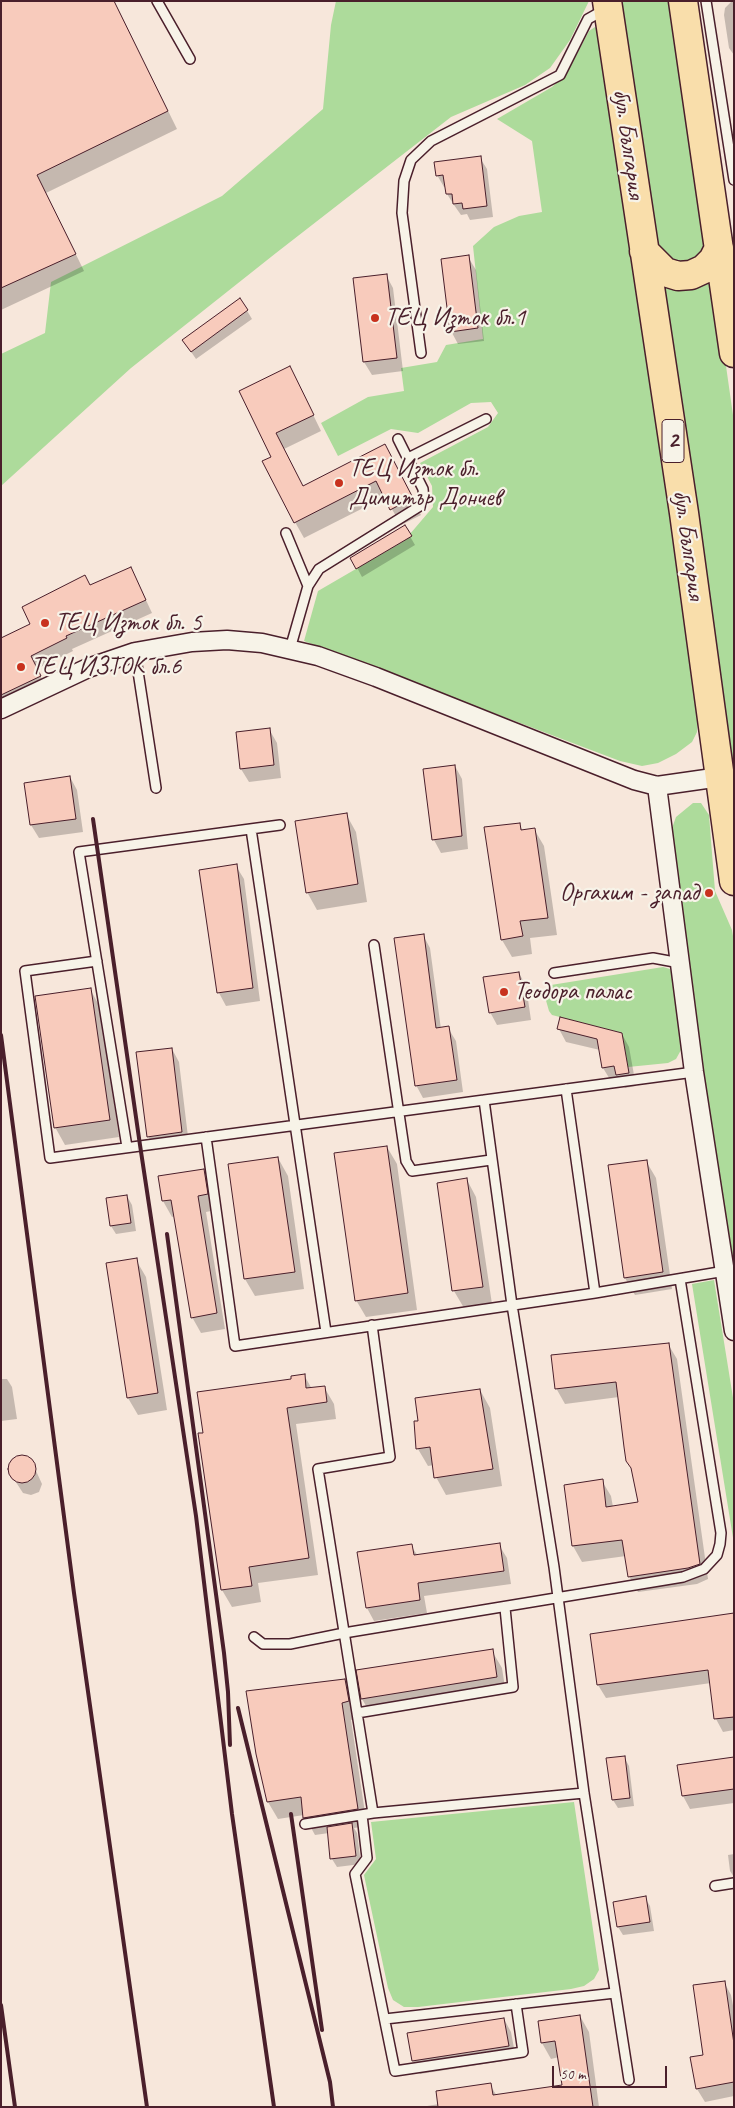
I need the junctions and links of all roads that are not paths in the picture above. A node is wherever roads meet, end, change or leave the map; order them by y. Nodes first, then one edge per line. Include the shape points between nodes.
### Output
1 (157, 1) edge
2 (683, 1) edge
3 (706, 1) edge
4 (607, 5) edge
5 (190, 59) dead end
6 (734, 180) edge
7 (719, 234) junction
8 (644, 251) junction
9 (730, 307) edge
10 (421, 353) dead end
11 (734, 353) edge
12 (486, 419) dead end
13 (398, 439) dead end
14 (408, 458) junction
15 (286, 534) dead end
16 (308, 586) junction
17 (290, 649) junction
18 (135, 652) junction
19 (1, 709) edge
20 (720, 777) junction
21 (657, 786) junction
22 (156, 788) dead end
23 (280, 824) dead end
24 (251, 828) junction
25 (734, 882) edge
26 (374, 945) dead end
27 (97, 961) junction
28 (680, 962) junction
29 (554, 973) dead end
30 (694, 1072) junction
31 (566, 1089) junction
32 (484, 1100) junction
33 (399, 1112) junction
34 (295, 1125) junction
35 (206, 1137) junction
36 (127, 1147) junction
37 (491, 1160) junction
38 (725, 1271) junction
39 (680, 1279) junction
40 (594, 1293) junction
41 (512, 1305) junction
42 (372, 1325) junction
43 (734, 1331) edge
44 (326, 1332) junction
45 (558, 1599) junction
46 (505, 1608) junction
47 (344, 1633) junction
48 (254, 1637) dead end
49 (356, 1713) junction
50 (584, 1793) junction
51 (373, 1813) junction
52 (362, 1815) junction
53 (305, 1824) dead end
54 (734, 1883) edge
55 (715, 1886) dead end
56 (615, 1993) junction
57 (516, 2004) junction
58 (384, 2019) junction
59 (629, 2080) dead end

1 - 5 lane
2 - 7 highway
3 - 6 lane
4 - 8 highway, бул. България / 2
4 - 10 lane via 588,19 560,75 431,141 410,160 404,181 402,213
7 - 8 highway via 713,260 704,270 691,276 665,272
7 - 9 highway
8 - 20 highway, бул. България / 2
9 - 11 highway
12 - 14 lane
13 - 14 lane
14 - 16 lane via 422,489 424,500 420,506 319,569
15 - 16 lane
16 - 17 lane
17 - 18 street via 228,640 192,642
17 - 21 street via 376,677 634,780
18 - 19 street via 88,668
18 - 22 lane
20 - 21 street
20 - 25 highway, бул. България / 2
21 - 28 street
23 - 24 lane
24 - 27 lane via 80,852
24 - 34 lane
26 - 33 lane
27 - 36 lane
27 - 36 lane via 25,971 50,1158
28 - 29 lane via 653,958
28 - 30 street
30 - 31 lane
30 - 38 street
31 - 32 lane
31 - 40 lane
32 - 33 lane
32 - 37 lane
33 - 34 lane
33 - 37 lane via 406,1161 412,1171
34 - 35 lane
34 - 44 lane
35 - 36 lane
35 - 44 lane via 235,1346
37 - 41 lane
38 - 39 lane
38 - 43 street
39 - 40 lane
39 - 45 lane via 721,1533 717,1555 704,1569 683,1577
40 - 41 lane
41 - 42 lane
41 - 45 lane
42 - 44 lane
42 - 47 lane via 390,1457 318,1470
45 - 46 lane
45 - 50 lane
46 - 47 lane
46 - 49 lane via 513,1688
47 - 48 lane via 283,1644 263,1644
47 - 49 lane
49 - 51 lane
50 - 51 lane
50 - 56 lane
51 - 52 lane
52 - 53 lane
52 - 58 lane via 367,1858 354,1874
54 - 55 lane
56 - 57 lane
56 - 59 lane
57 - 58 lane
57 - 58 lane via 523,2052 396,2071

